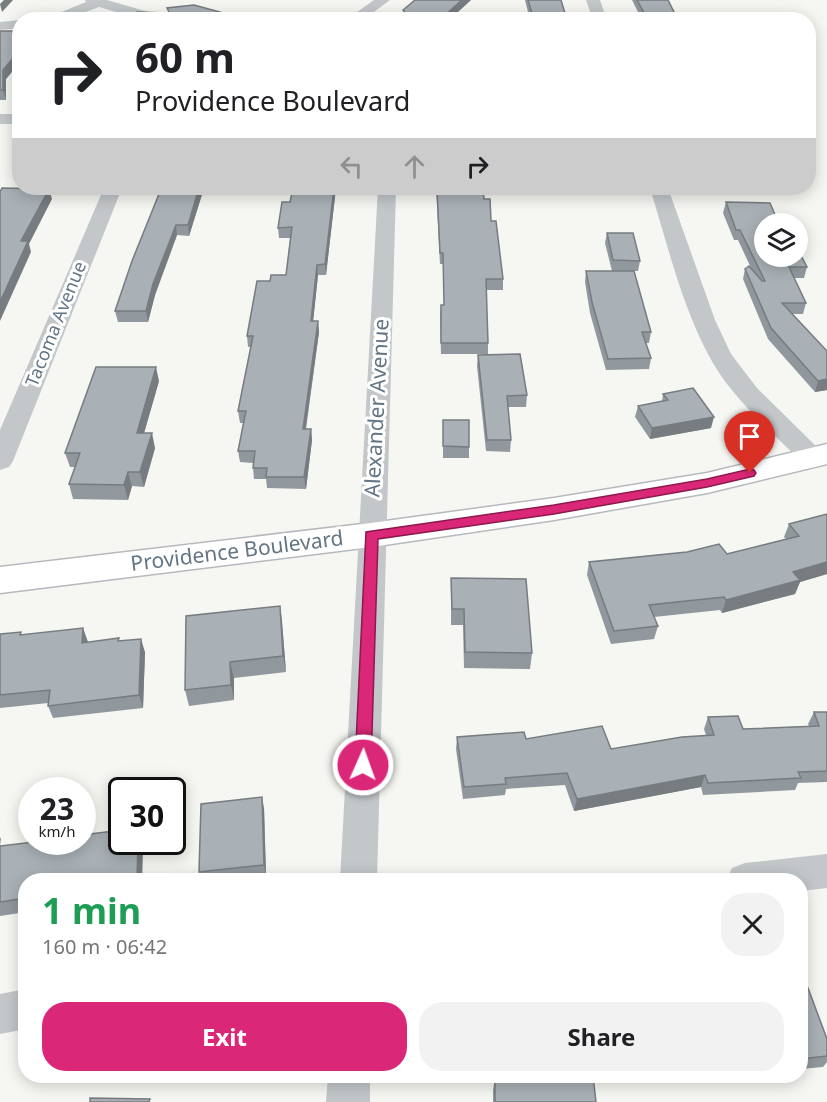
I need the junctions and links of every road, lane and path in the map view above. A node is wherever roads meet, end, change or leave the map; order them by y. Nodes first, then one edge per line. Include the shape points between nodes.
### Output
1 (383, 0) edge
2 (95, 1) edge
3 (68, 12) edge
4 (133, 12) edge
5 (365, 12) edge
6 (110, 195) edge
7 (387, 195) edge
8 (661, 195) edge
9 (820, 456) edge
10 (0, 461) edge
11 (371, 535) junction
12 (0, 580) edge
13 (827, 871) edge
14 (358, 873) edge
15 (808, 873) edge
16 (18, 1011) edge
17 (0, 1014) edge
18 (349, 1083) edge
19 (348, 1102) edge

1 - 5 street
2 - 3 street
2 - 4 street
6 - 10 street, Tacoma Avenue
7 - 11 street, Alexander Avenue
8 - 9 street via 720,356 748,393
9 - 11 main road, Providence Boulevard via 696,485
11 - 12 main road, Providence Boulevard
11 - 14 street, Alexander Avenue
13 - 15 street
16 - 17 street
18 - 19 street

